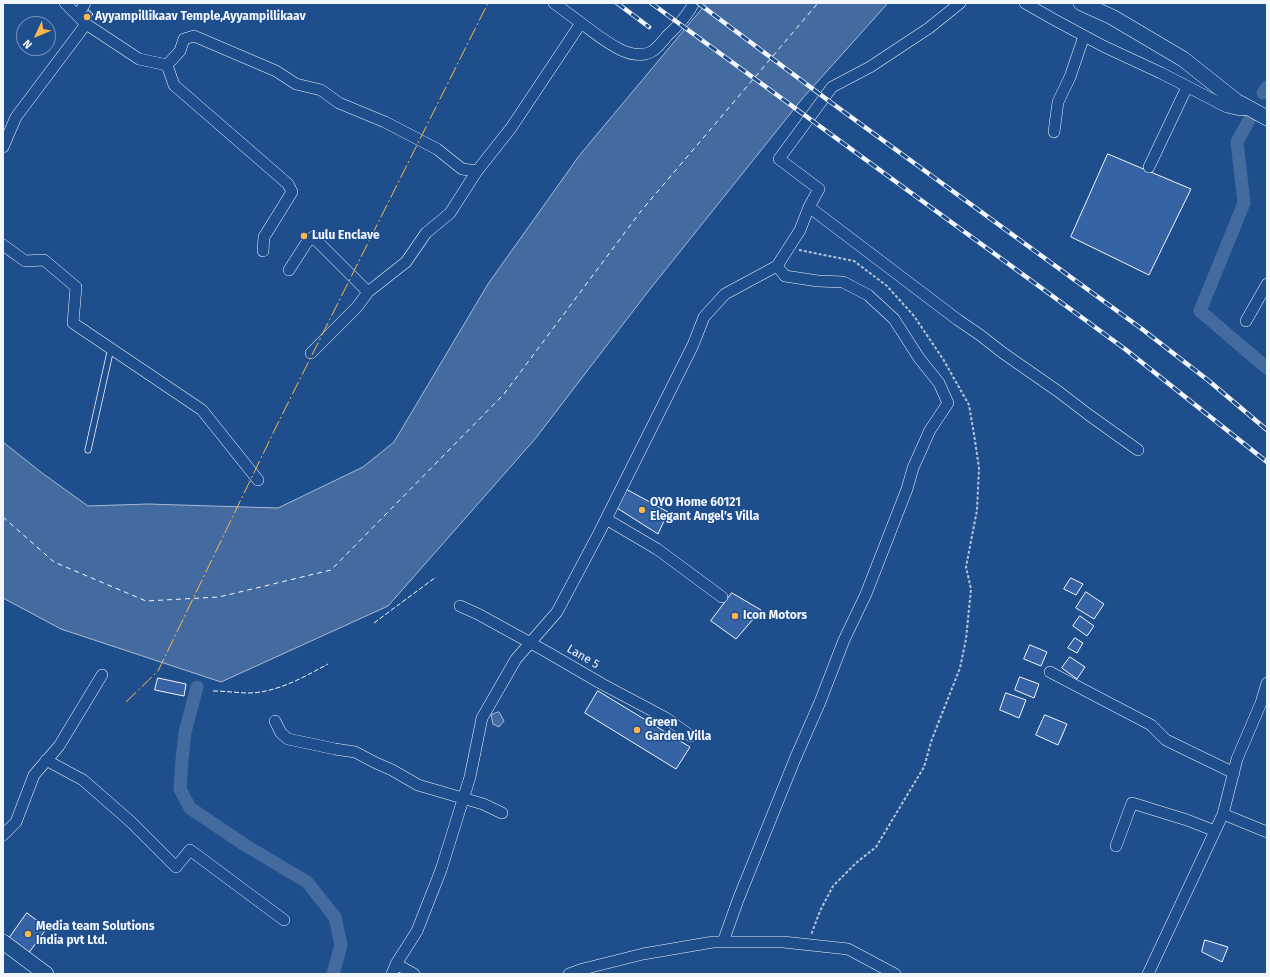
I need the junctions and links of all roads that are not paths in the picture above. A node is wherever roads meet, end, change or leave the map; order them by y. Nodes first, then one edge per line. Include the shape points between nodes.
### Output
1 (65, 3) edge
2 (85, 3) edge
3 (554, 3) edge
4 (694, 3) edge
5 (960, 3) edge
6 (1026, 3) edge
7 (1081, 3) edge
8 (82, 20) junction
9 (581, 23) junction
10 (1084, 36) junction
11 (167, 65) junction
12 (1187, 87) junction
13 (1251, 109) junction
14 (1267, 118) edge
15 (1054, 132) dead end
16 (3, 147) edge
17 (1148, 167) dead end
18 (478, 171) junction
19 (809, 207) junction
20 (3, 245) edge
21 (263, 251) dead end
22 (777, 266) junction
23 (289, 270) dead end
24 (1267, 284) edge
25 (368, 292) junction
26 (1246, 320) dead end
27 (111, 348) junction
28 (311, 353) dead end
29 (88, 450) dead end
30 (1138, 450) dead end
31 (258, 480) dead end
32 (606, 519) junction
33 (722, 597) dead end
34 (460, 606) dead end
35 (530, 643) junction
36 (1050, 672) dead end
37 (102, 675) dead end
38 (1267, 683) edge
39 (275, 721) dead end
40 (691, 736) dead end
41 (46, 760) junction
42 (1234, 773) junction
43 (463, 798) junction
44 (502, 813) dead end
45 (1223, 814) junction
46 (1215, 832) junction
47 (1267, 832) edge
48 (3, 835) edge
49 (1116, 846) dead end
50 (284, 920) dead end
51 (3, 942) edge
52 (723, 942) junction
53 (394, 969) edge
54 (46, 974) edge
55 (414, 974) edge
56 (569, 974) edge
57 (895, 974) edge
58 (1148, 974) edge

1 - 8 street
2 - 8 street
3 - 9 street
4 - 9 street via 687,16 654,50 646,54 634,54 612,45
5 - 19 street via 929,28 870,67 832,87 779,159 819,189
6 - 10 street
7 - 13 main road via 1112,17 1183,59 1236,101
8 - 11 street via 139,59
8 - 16 street via 16,117
9 - 18 street via 511,128
10 - 12 street
10 - 15 street via 1070,77 1058,102
11 - 18 street via 180,51 184,39 194,36 276,71 296,84 321,90 339,103 385,122 437,149 462,169
11 - 21 street via 174,85 288,184 292,192 264,237
12 - 13 street via 1227,107
12 - 17 street
13 - 14 main road
18 - 25 street via 450,213 426,233 406,262
19 - 22 street via 800,230
19 - 30 street via 1003,354
20 - 27 street via 24,261 44,260 76,287 73,323
22 - 32 street via 725,294 704,317 693,345
22 - 52 street via 785,276 843,282 868,295 894,319 939,383 948,403 930,430 913,468 866,594 844,640 792,766
23 - 25 street via 313,237
24 - 26 street
25 - 28 street via 357,307
27 - 29 lane
27 - 31 street via 202,410
32 - 33 street via 656,549
32 - 35 street via 557,612
34 - 35 street, Lane 5
35 - 40 street, Lane 5 via 666,718
35 - 43 street via 516,659 482,718
36 - 42 street via 1151,725 1166,740
37 - 41 street via 59,746
38 - 42 street via 1237,759
39 - 43 street via 281,733 288,739 355,752 418,785
41 - 48 street via 34,775 16,822
41 - 50 street via 82,780 131,822 176,867 190,850
42 - 45 street
43 - 44 street
43 - 53 street via 441,870 417,931
45 - 46 street
45 - 47 street
46 - 49 street via 1187,820 1132,803
46 - 58 street
51 - 54 main road
52 - 56 street via 644,954
52 - 57 street via 783,942 848,949
53 - 55 street

